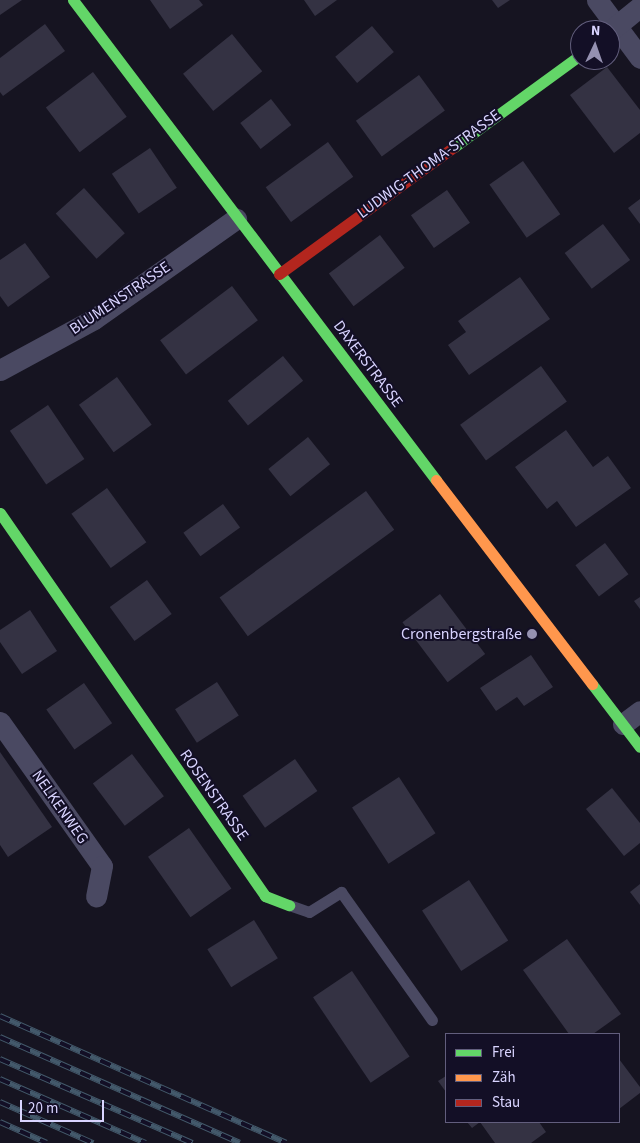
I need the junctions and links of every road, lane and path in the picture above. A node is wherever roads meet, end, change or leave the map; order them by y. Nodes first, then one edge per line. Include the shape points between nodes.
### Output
1 (72, 0) edge
2 (597, 0) edge
3 (640, 8) edge
4 (608, 20) edge
5 (620, 23) edge
6 (620, 36) edge
7 (640, 58) edge
8 (570, 62) edge
9 (236, 219) junction
10 (279, 274) junction
11 (0, 370) edge
12 (0, 513) edge
13 (640, 711) edge
14 (0, 722) edge
15 (623, 724) junction
16 (640, 747) edge
17 (96, 896) dead end
18 (289, 905) joint
19 (432, 1020) dead end

1 - 9 street, DAXERSTRASSE
2 - 4 street
3 - 5 street
6 - 7 street
8 - 10 street, LUDWIG-THOMA-STRASSE
9 - 10 street, DAXERSTRASSE
9 - 11 street, BLUMENSTRASSE via 94,319
10 - 15 street, DAXERSTRASSE
12 - 18 street, ROSENSTRASSE via 265,896
13 - 15 street
14 - 17 street, NELKENWEG via 102,866
15 - 16 street, DAXERSTRASSE
18 - 19 lane, ROSENSTRASSE via 308,912 341,892

